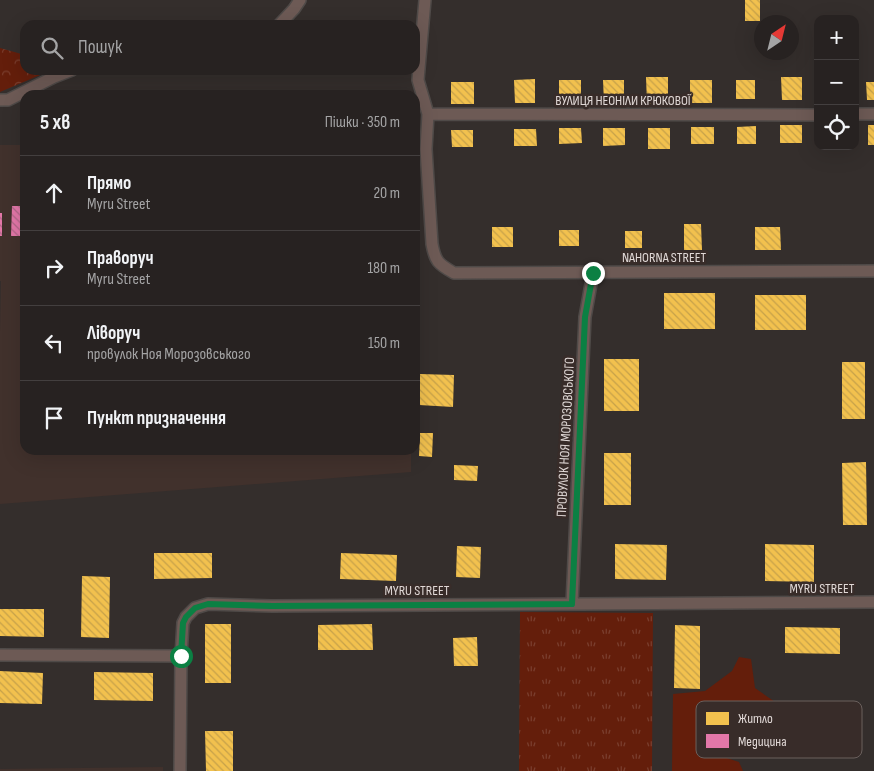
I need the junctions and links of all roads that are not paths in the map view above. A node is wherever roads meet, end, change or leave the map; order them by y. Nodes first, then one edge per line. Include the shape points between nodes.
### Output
1 (300, 0) edge
2 (425, 0) edge
3 (284, 20) edge
4 (420, 57) edge
5 (61, 75) edge
6 (418, 75) edge
7 (29, 90) edge
8 (20, 94) edge
9 (0, 100) edge
10 (428, 114) junction
11 (859, 114) edge
12 (874, 114) edge
13 (814, 115) edge
14 (874, 271) edge
15 (593, 273) junction
16 (874, 602) edge
17 (572, 604) junction
18 (0, 655) edge
19 (181, 656) junction
20 (180, 771) edge

1 - 3 street
2 - 4 street
5 - 7 street
6 - 10 street
8 - 9 street
10 - 13 street, ВУЛИЦЯ НЕОНІЛИ КРЮКОВОЇ
10 - 15 street, NAHORNA STREET via 426,148 432,244 435,257 443,267 454,273
11 - 12 street
14 - 15 street, NAHORNA STREET
15 - 17 street, ПРОВУЛОК НОЯ МОРОЗОВСЬКОГО via 585,317
16 - 17 street, MYRU STREET
17 - 19 street, MYRU STREET via 208,604 195,608 186,617
18 - 19 street
19 - 20 street

